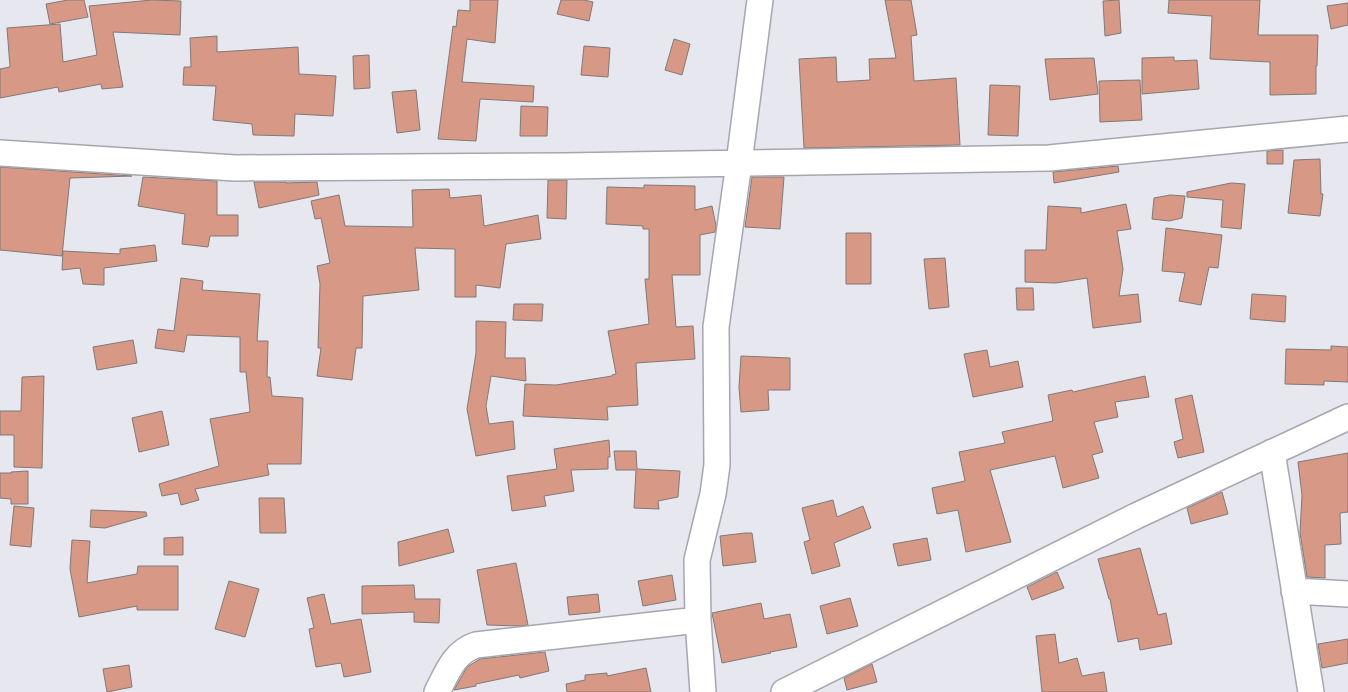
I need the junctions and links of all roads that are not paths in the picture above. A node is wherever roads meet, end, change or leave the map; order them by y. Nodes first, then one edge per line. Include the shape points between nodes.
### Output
1 (760, 0) edge
2 (1348, 129) edge
3 (0, 153) edge
4 (739, 163) junction
5 (1348, 417) edge
6 (1272, 452) junction
7 (1294, 591) junction
8 (1348, 594) edge
9 (698, 620) junction
10 (437, 692) edge
11 (703, 692) edge
12 (784, 692) edge
13 (1310, 692) edge

1 - 4 street
2 - 4 street via 1049,158
3 - 4 street via 235,168
4 - 9 street via 716,327 717,465 697,560
5 - 6 street
6 - 7 street
6 - 12 street via 1136,516
7 - 8 street
7 - 13 street
9 - 10 street via 468,647 457,655
9 - 11 street

